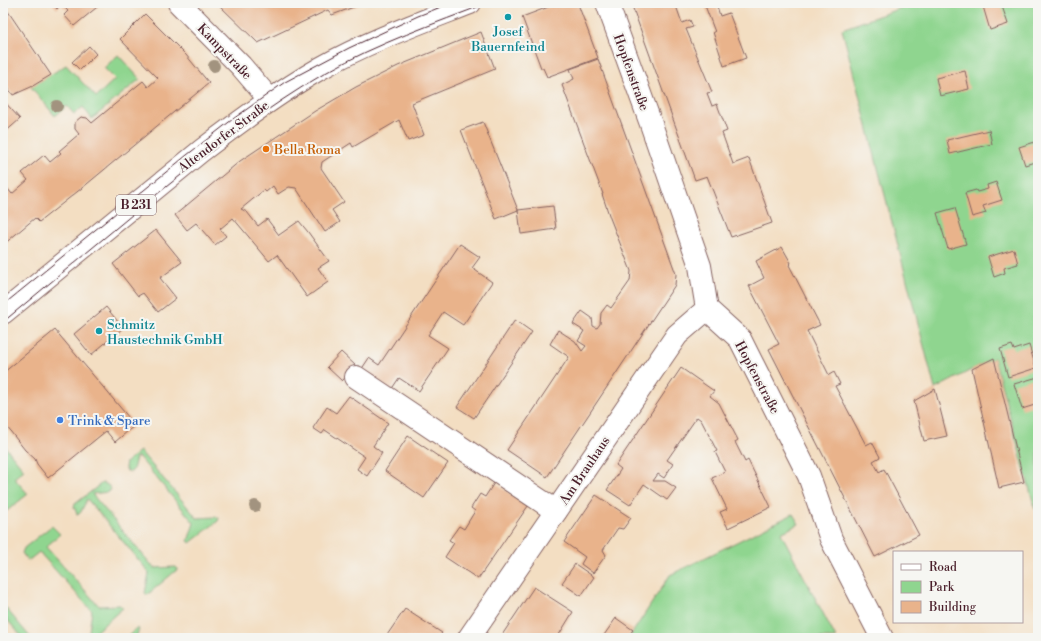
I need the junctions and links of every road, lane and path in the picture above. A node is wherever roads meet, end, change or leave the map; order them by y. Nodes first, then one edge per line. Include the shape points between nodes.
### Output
1 (179, 3) edge
2 (607, 3) edge
3 (460, 5) edge
4 (270, 100) junction
5 (707, 309) junction
6 (3, 313) edge
7 (356, 377) dead end
8 (556, 511) junction
9 (469, 638) edge
10 (882, 638) edge

1 - 4 street, Kampstraße via 241,66
2 - 5 street, Hopfenstraße via 700,266
3 - 4 street, Altendorfer Straße / B 231 via 346,54
4 - 6 street, Altendorfer Straße / B 231 via 201,151
5 - 8 street, Am Brauhaus via 677,335
5 - 10 street, Hopfenstraße via 740,339 809,476 831,539
7 - 8 street
8 - 9 street, Am Brauhaus

